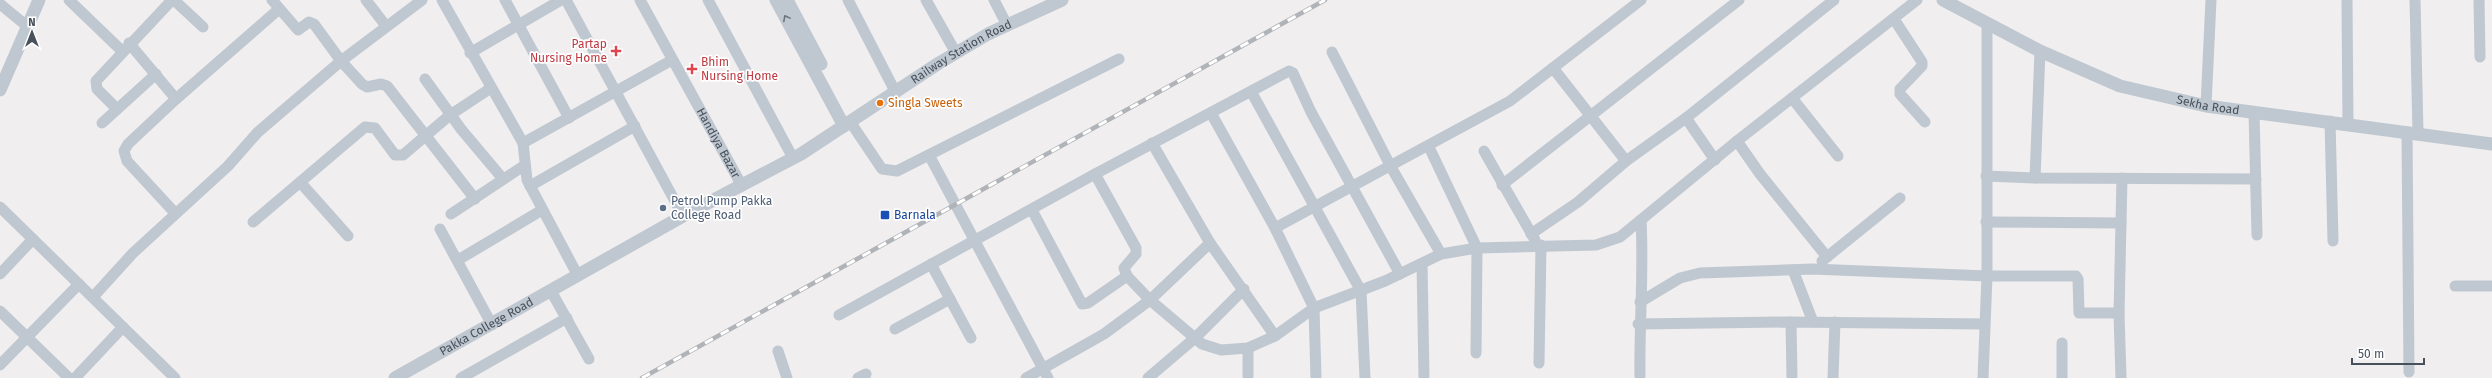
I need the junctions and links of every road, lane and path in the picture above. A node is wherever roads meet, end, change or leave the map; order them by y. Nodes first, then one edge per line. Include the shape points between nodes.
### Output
1 (39, 0) edge
2 (69, 0) edge
3 (173, 0) edge
4 (272, 0) edge
5 (366, 0) edge
6 (422, 0) edge
7 (442, 0) edge
8 (505, 0) edge
9 (561, 0) edge
10 (566, 0) edge
11 (640, 0) edge
12 (708, 0) edge
13 (848, 0) edge
14 (926, 0) edge
15 (994, 0) edge
16 (1062, 0) edge
17 (1641, 0) edge
18 (1738, 0) edge
19 (1834, 0) edge
20 (1917, 0) edge
21 (1943, 0) edge
22 (2211, 0) edge
23 (2347, 0) edge
24 (2415, 0) edge
25 (2479, 0) edge
26 (781, 1) edge
27 (0, 4) edge
28 (279, 9) junction
29 (1894, 19) junction
30 (1987, 24) junction
31 (518, 25) junction
32 (1007, 25) junction
33 (28, 26) junction
34 (386, 26) junction
35 (203, 27) dead end
36 (126, 47) junction
37 (2040, 51) junction
38 (1332, 52) dead end
39 (470, 53) junction
40 (956, 54) junction
41 (2480, 57) dead end
42 (1119, 59) dead end
43 (672, 60) junction
44 (341, 61) junction
45 (1552, 68) junction
46 (156, 74) junction
47 (424, 79) dead end
48 (491, 88) junction
49 (0, 90) edge
50 (616, 91) junction
51 (1252, 92) junction
52 (896, 93) junction
53 (1792, 98) junction
54 (176, 99) junction
55 (2206, 106) junction
56 (117, 109) junction
57 (2254, 112) junction
58 (1211, 113) junction
59 (450, 115) junction
60 (1590, 115) junction
61 (569, 118) junction
62 (1686, 118) junction
63 (1925, 122) dead end
64 (2330, 122) junction
65 (102, 123) dead end
66 (2348, 124) junction
67 (848, 125) junction
68 (635, 126) junction
69 (2412, 132) junction
70 (425, 137) junction
71 (1737, 141) junction
72 (1152, 143) junction
73 (523, 144) junction
74 (2492, 144) edge
75 (1429, 147) junction
76 (1484, 151) dead end
77 (929, 155) junction
78 (1838, 156) dead end
79 (793, 158) junction
80 (1715, 160) junction
81 (1626, 161) junction
82 (525, 165) junction
83 (1391, 167) junction
84 (1095, 174) junction
85 (1986, 176) junction
86 (2035, 178) junction
87 (2122, 178) junction
88 (503, 179) junction
89 (2256, 179) junction
90 (300, 182) junction
91 (1502, 185) junction
92 (530, 186) junction
93 (742, 186) junction
94 (1352, 187) junction
95 (1900, 198) dead end
96 (475, 199) junction
97 (0, 207) edge
98 (1314, 207) junction
99 (542, 210) junction
100 (1032, 210) junction
101 (175, 213) junction
102 (451, 214) dead end
103 (683, 216) junction
104 (1641, 220) junction
105 (253, 222) dead end
106 (1986, 222) junction
107 (2121, 223) junction
108 (1275, 228) junction
109 (440, 229) dead end
110 (1531, 234) junction
111 (2257, 235) dead end
112 (348, 236) dead end
113 (33, 239) junction
114 (976, 240) junction
115 (2333, 241) dead end
116 (1210, 243) junction
117 (1539, 245) junction
118 (1477, 248) junction
119 (1442, 254) junction
120 (1827, 257) junction
121 (458, 260) junction
122 (932, 264) junction
123 (1422, 264) junction
124 (1812, 269) junction
125 (1793, 270) junction
126 (0, 274) edge
127 (1400, 274) junction
128 (578, 276) junction
129 (1126, 276) junction
130 (1987, 276) junction
131 (79, 284) junction
132 (2455, 286) dead end
133 (2492, 286) edge
134 (1244, 289) junction
135 (552, 291) junction
136 (1361, 291) junction
137 (93, 297) junction
138 (950, 299) junction
139 (1150, 300) junction
140 (1640, 302) junction
141 (1314, 308) junction
142 (0, 311) edge
143 (2119, 313) junction
144 (839, 315) dead end
145 (567, 318) junction
146 (1791, 322) junction
147 (1813, 322) junction
148 (1835, 322) junction
149 (492, 324) junction
150 (1638, 324) junction
151 (1984, 324) junction
152 (123, 327) junction
153 (895, 329) dead end
154 (1275, 336) junction
155 (26, 337) junction
156 (971, 338) dead end
157 (1195, 338) junction
158 (2062, 343) dead end
159 (1248, 348) junction
160 (778, 351) dead end
161 (1476, 353) dead end
162 (590, 359) dead end
163 (1539, 363) dead end
164 (0, 365) edge
165 (2408, 372) dead end
166 (1046, 374) edge
167 (69, 378) edge
168 (75, 378) edge
169 (175, 378) edge
170 (395, 378) edge
171 (461, 378) edge
172 (787, 378) edge
173 (1026, 378) edge
174 (1148, 378) edge
175 (1248, 378) edge
176 (1316, 378) edge
177 (1365, 378) edge
178 (1424, 378) edge
179 (1640, 378) edge
180 (1792, 378) edge
181 (1833, 378) edge
182 (1983, 378) edge
183 (2062, 378) edge
184 (2121, 378) edge

1 - 33 street
2 - 36 street
3 - 35 street
3 - 36 street
4 - 28 street
5 - 34 street
6 - 34 street
7 - 39 street
8 - 31 street
9 - 31 street
10 - 50 street
11 - 43 street, Handiya Bazar
12 - 79 street
13 - 52 street
14 - 40 street
15 - 32 street
16 - 32 street, Railway Station Road
17 - 45 street
18 - 60 street
19 - 62 street
20 - 29 street
21 - 30 street, Sekha Road
22 - 55 street
23 - 66 street
24 - 69 street
25 - 41 street
26 - 67 street
27 - 33 street
28 - 44 street via 298,30 312,22
28 - 54 street
29 - 53 street
29 - 63 street via 1922,62 1922,66 1900,89 1900,94
30 - 37 street, Sekha Road
30 - 85 street
31 - 39 street
31 - 61 street
32 - 40 street, Railway Station Road
33 - 49 street
34 - 44 street
36 - 46 street
36 - 56 street via 94,83
37 - 55 street, Sekha Road via 2120,86
37 - 86 street
38 - 83 street
39 - 48 street
40 - 52 street, Railway Station Road
42 - 77 street
43 - 50 street
43 - 93 street, Handiya Bazar
44 - 70 street via 367,87 381,84 387,86
44 - 101 street via 258,132 228,166
45 - 60 street
45 - 75 street via 1510,101
46 - 54 street
46 - 56 street
47 - 59 street
48 - 59 street
48 - 73 street
50 - 61 street
50 - 68 street
51 - 58 street
51 - 94 street via 1270,80 1292,72
51 - 98 street
52 - 67 street, Railway Station Road
53 - 71 street
53 - 78 street
54 - 101 street via 124,150 127,162
55 - 57 street, Sekha Road
56 - 65 street
57 - 64 street, Sekha Road
57 - 89 street
58 - 72 street
58 - 108 street
59 - 70 street
59 - 88 street
60 - 81 street
60 - 91 street
61 - 73 street
62 - 80 street
62 - 81 street
64 - 66 street, Sekha Road
64 - 115 street
66 - 69 street, Sekha Road
67 - 77 street via 878,164 888,172 897,171
67 - 79 street, Railway Station Road
68 - 92 street
68 - 103 street
69 - 74 street, Sekha Road
69 - 165 street
70 - 90 street via 399,156 374,128 365,127
70 - 96 street
71 - 80 street
71 - 120 street via 1760,174
72 - 84 street
72 - 116 street
73 - 82 street
75 - 83 street
75 - 118 street
76 - 91 street
77 - 114 street
79 - 93 street, Railway Station Road
80 - 104 street
81 - 110 street via 1578,202
82 - 88 street
82 - 92 street
83 - 94 street
83 - 119 street
84 - 100 street
84 - 129 street via 1136,248 1136,254 1124,268
85 - 86 street
85 - 106 street
86 - 87 street
87 - 89 street
87 - 107 street
88 - 96 street
89 - 111 street
90 - 105 street
90 - 112 street
91 - 110 street
92 - 99 street
93 - 103 street, Handiya Bazar
94 - 98 street
94 - 127 street
95 - 120 street
96 - 102 street
97 - 113 street
98 - 108 street
98 - 136 street
99 - 121 street
99 - 128 street
100 - 114 street
100 - 129 street via 1082,304 1088,303
101 - 137 street
103 - 128 street, Handiya Bazar
104 - 117 street via 1620,237 1604,243
104 - 140 street via 1643,247
106 - 107 street
106 - 130 street
107 - 143 street
108 - 141 street
109 - 121 street
110 - 117 street
113 - 126 street
113 - 131 street
114 - 122 street
114 - 166 street
116 - 134 street
116 - 139 street
117 - 118 street
117 - 163 street
118 - 119 street
118 - 161 street
119 - 123 street
120 - 124 street
121 - 149 street
122 - 138 street
122 - 144 street
123 - 127 street
123 - 178 street
124 - 125 street
124 - 130 street
125 - 140 street via 1694,274 1680,278
125 - 147 street
127 - 136 street
128 - 135 street, Pakka College Road
129 - 139 street
130 - 143 street via 2076,276 2079,313
130 - 151 street
131 - 137 street
131 - 155 street
132 - 133 street
134 - 154 street
134 - 157 street
135 - 145 street
135 - 149 street, Pakka College Road
136 - 141 street
136 - 177 street
137 - 152 street
138 - 153 street
138 - 156 street
139 - 157 street
139 - 166 street
140 - 150 street
141 - 154 street
141 - 176 street
142 - 155 street
143 - 184 street
145 - 162 street
145 - 171 street
146 - 147 street
146 - 150 street
146 - 180 street
147 - 148 street
148 - 151 street
148 - 181 street
149 - 170 street, Pakka College Road
150 - 179 street
151 - 182 street
152 - 168 street
152 - 169 street
154 - 159 street
155 - 164 street
155 - 167 street
157 - 159 street via 1206,347 1216,349
157 - 174 street
158 - 183 street
159 - 175 street
160 - 172 street
166 - 173 street

